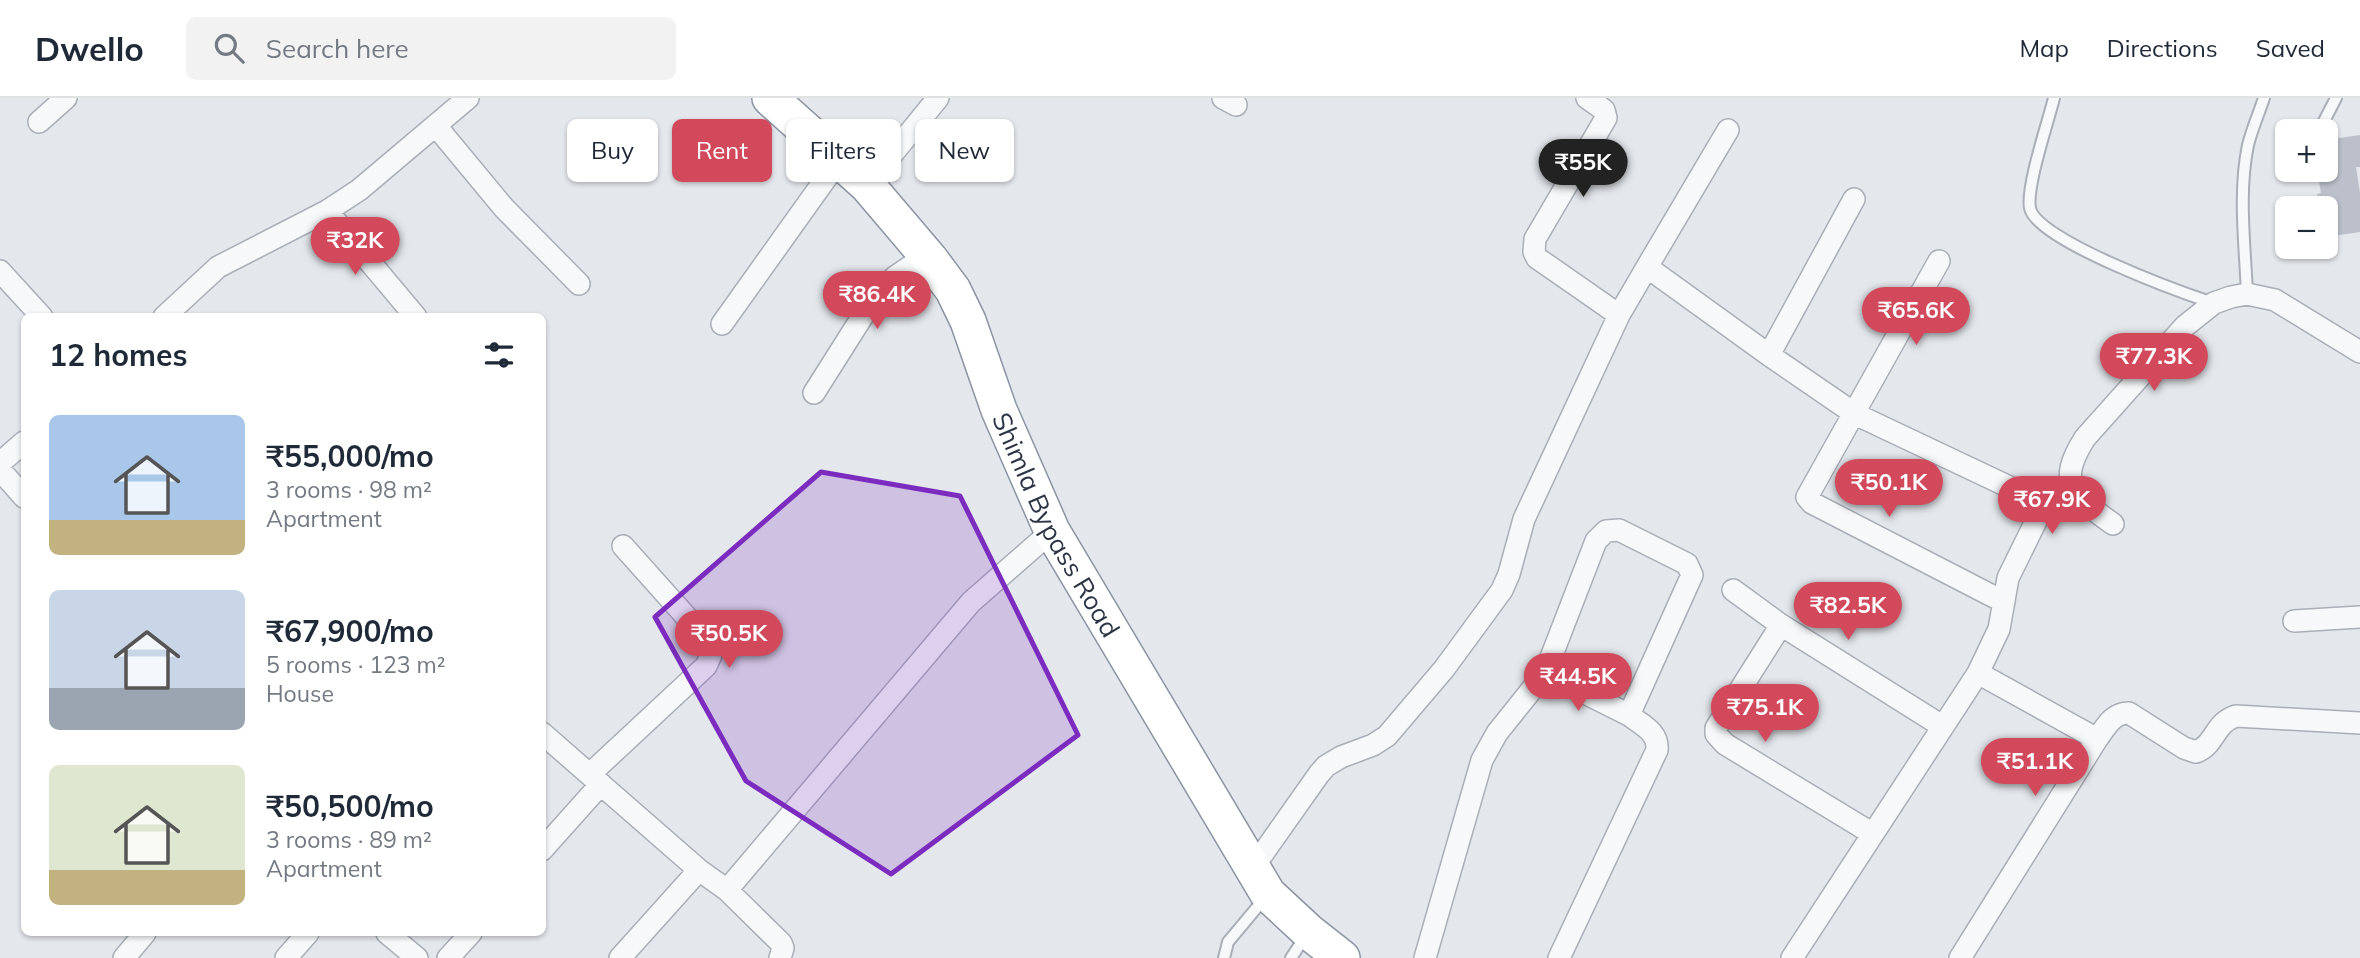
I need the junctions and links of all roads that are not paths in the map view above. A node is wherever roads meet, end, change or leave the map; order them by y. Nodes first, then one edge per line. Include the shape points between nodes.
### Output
1 (66, 98) edge
2 (468, 98) edge
3 (771, 98) edge
4 (938, 98) edge
5 (1587, 98) edge
6 (2054, 98) edge
7 (2264, 98) edge
8 (2336, 98) edge
9 (794, 119) edge
10 (2325, 119) edge
11 (40, 122) dead end
12 (436, 126) junction
13 (1728, 130) dead end
14 (823, 182) edge
15 (864, 182) edge
16 (867, 185) junction
17 (1854, 199) dead end
18 (327, 211) junction
19 (927, 255) junction
20 (1939, 261) dead end
21 (1647, 267) junction
22 (0, 271) edge
23 (579, 284) dead end
24 (2247, 293) junction
25 (2214, 303) junction
26 (38, 313) edge
27 (169, 313) edge
28 (413, 313) edge
29 (1619, 315) junction
30 (722, 324) dead end
31 (2360, 352) edge
32 (1769, 355) junction
33 (814, 393) dead end
34 (1855, 414) junction
35 (21, 445) edge
36 (0, 463) edge
37 (0, 470) edge
38 (21, 494) edge
39 (2113, 524) dead end
40 (1052, 531) junction
41 (623, 546) dead end
42 (1733, 590) dead end
43 (2004, 602) junction
44 (2360, 617) edge
45 (2294, 621) dead end
46 (1781, 625) junction
47 (1545, 673) junction
48 (1978, 673) junction
49 (1629, 715) junction
50 (2360, 723) edge
51 (1942, 726) junction
52 (546, 736) edge
53 (2097, 739) junction
54 (595, 779) junction
55 (1872, 834) junction
56 (546, 845) edge
57 (699, 870) junction
58 (1260, 882) junction
59 (727, 890) junction
60 (142, 936) edge
61 (305, 936) edge
62 (391, 936) edge
63 (468, 936) edge
64 (1300, 945) edge
65 (1796, 957) edge
66 (124, 958) edge
67 (286, 958) edge
68 (417, 958) edge
69 (449, 958) edge
70 (620, 958) edge
71 (780, 958) edge
72 (1224, 958) edge
73 (1342, 958) edge
74 (1425, 958) edge
75 (1559, 958) edge
76 (1960, 958) edge

1 - 11 street
2 - 12 street
3 - 9 highway, Shimla Bypass Road
4 - 16 street
5 - 29 street via 1605,110 1606,118 1535,239 1534,252
6 - 25 lane via 2029,196 2032,214 2070,244
7 - 24 lane via 2248,145 2244,180
8 - 10 lane
12 - 18 street
12 - 23 street via 504,208
13 - 21 street
14 - 30 street
15 - 16 highway, Shimla Bypass Road
16 - 19 highway, Shimla Bypass Road
17 - 32 street
18 - 27 street via 218,267
18 - 28 street
19 - 33 street via 876,295
19 - 40 highway, Shimla Bypass Road via 953,290 968,321 999,410
20 - 34 street
21 - 29 street
21 - 32 street
22 - 26 street
24 - 25 street
24 - 31 street via 2275,300
25 - 39 street via 2185,326 2073,456 2070,482 2074,492
29 - 58 street via 1524,519 1502,590 1387,736 1341,757 1319,774
32 - 34 street
34 - 43 street via 2035,503 2036,521 2008,578
34 - 43 street via 1808,500
35 - 36 street
37 - 38 street
40 - 58 highway, Shimla Bypass Road
40 - 59 street via 971,603
41 - 54 street via 707,640 711,655 706,666
42 - 46 street
43 - 48 street via 1999,629
44 - 45 street
46 - 51 street
46 - 55 street via 1716,734 1725,744
47 - 49 street
47 - 49 street via 1600,536 1606,531 1619,530 1687,564 1692,575
47 - 74 street via 1497,733 1482,760
48 - 51 street
48 - 53 street
49 - 75 street via 1654,734 1657,750
50 - 53 street via 2236,716 2221,723 2210,743 2196,752 2122,713
51 - 55 street
52 - 54 street
53 - 76 street
54 - 56 street
54 - 57 street
55 - 65 street
57 - 59 street
57 - 70 street
58 - 64 highway, Shimla Bypass Road
58 - 72 lane
59 - 71 street via 781,943
60 - 66 street
61 - 67 street
62 - 68 street
63 - 69 street
64 - 73 highway, Shimla Bypass Road

